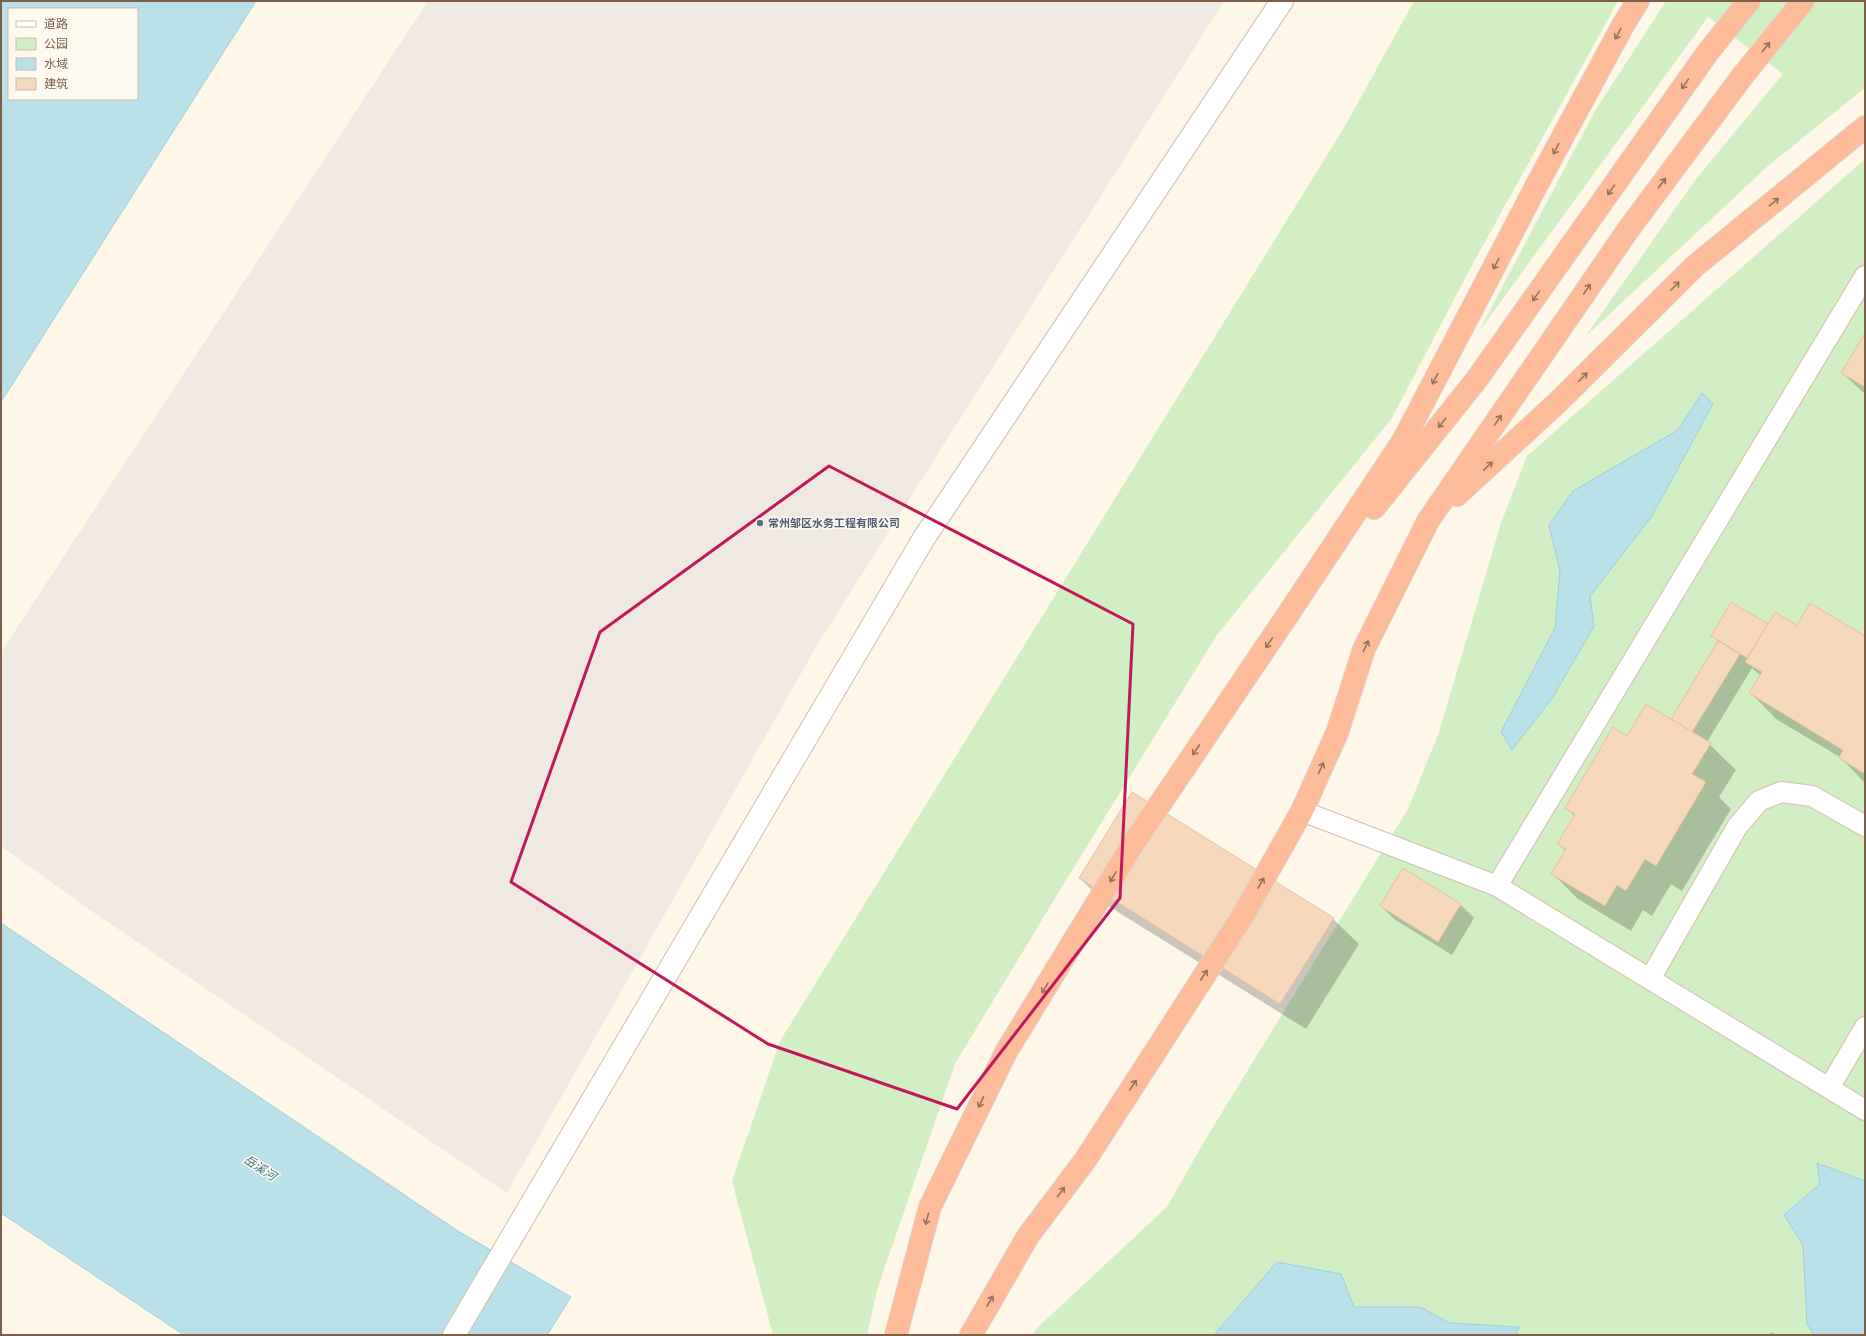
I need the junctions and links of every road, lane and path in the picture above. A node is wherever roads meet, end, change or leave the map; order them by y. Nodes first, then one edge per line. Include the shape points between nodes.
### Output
1 (1282, 1) edge
2 (1638, 1) edge
3 (1749, 1) edge
4 (1803, 1) edge
5 (1865, 127) edge
6 (1865, 276) edge
7 (1428, 521) junction
8 (1291, 610) junction
9 (1302, 811) junction
10 (1865, 826) edge
11 (1497, 886) junction
12 (1650, 979) junction
13 (1865, 1027) edge
14 (1829, 1088) junction
15 (1865, 1110) edge
16 (454, 1335) edge
17 (896, 1335) edge
18 (971, 1335) edge

1 - 16 street via 924,538
2 -> 8 highway via 1540,179 1403,440
3 -> 8 highway via 1708,52 1477,379
7 -> 4 highway via 1628,230 1741,78
7 -> 5 highway via 1558,402 1695,266
6 - 11 lane
9 -> 7 highway via 1337,733 1364,649
8 -> 17 highway via 1133,844 1006,1052 930,1207
9 - 11 lane
18 -> 9 highway via 1028,1236 1086,1159 1242,916
10 - 12 lane via 1812,796 1781,792 1760,801 1737,827
11 - 12 lane
12 - 14 lane
13 - 14 lane
14 - 15 lane

